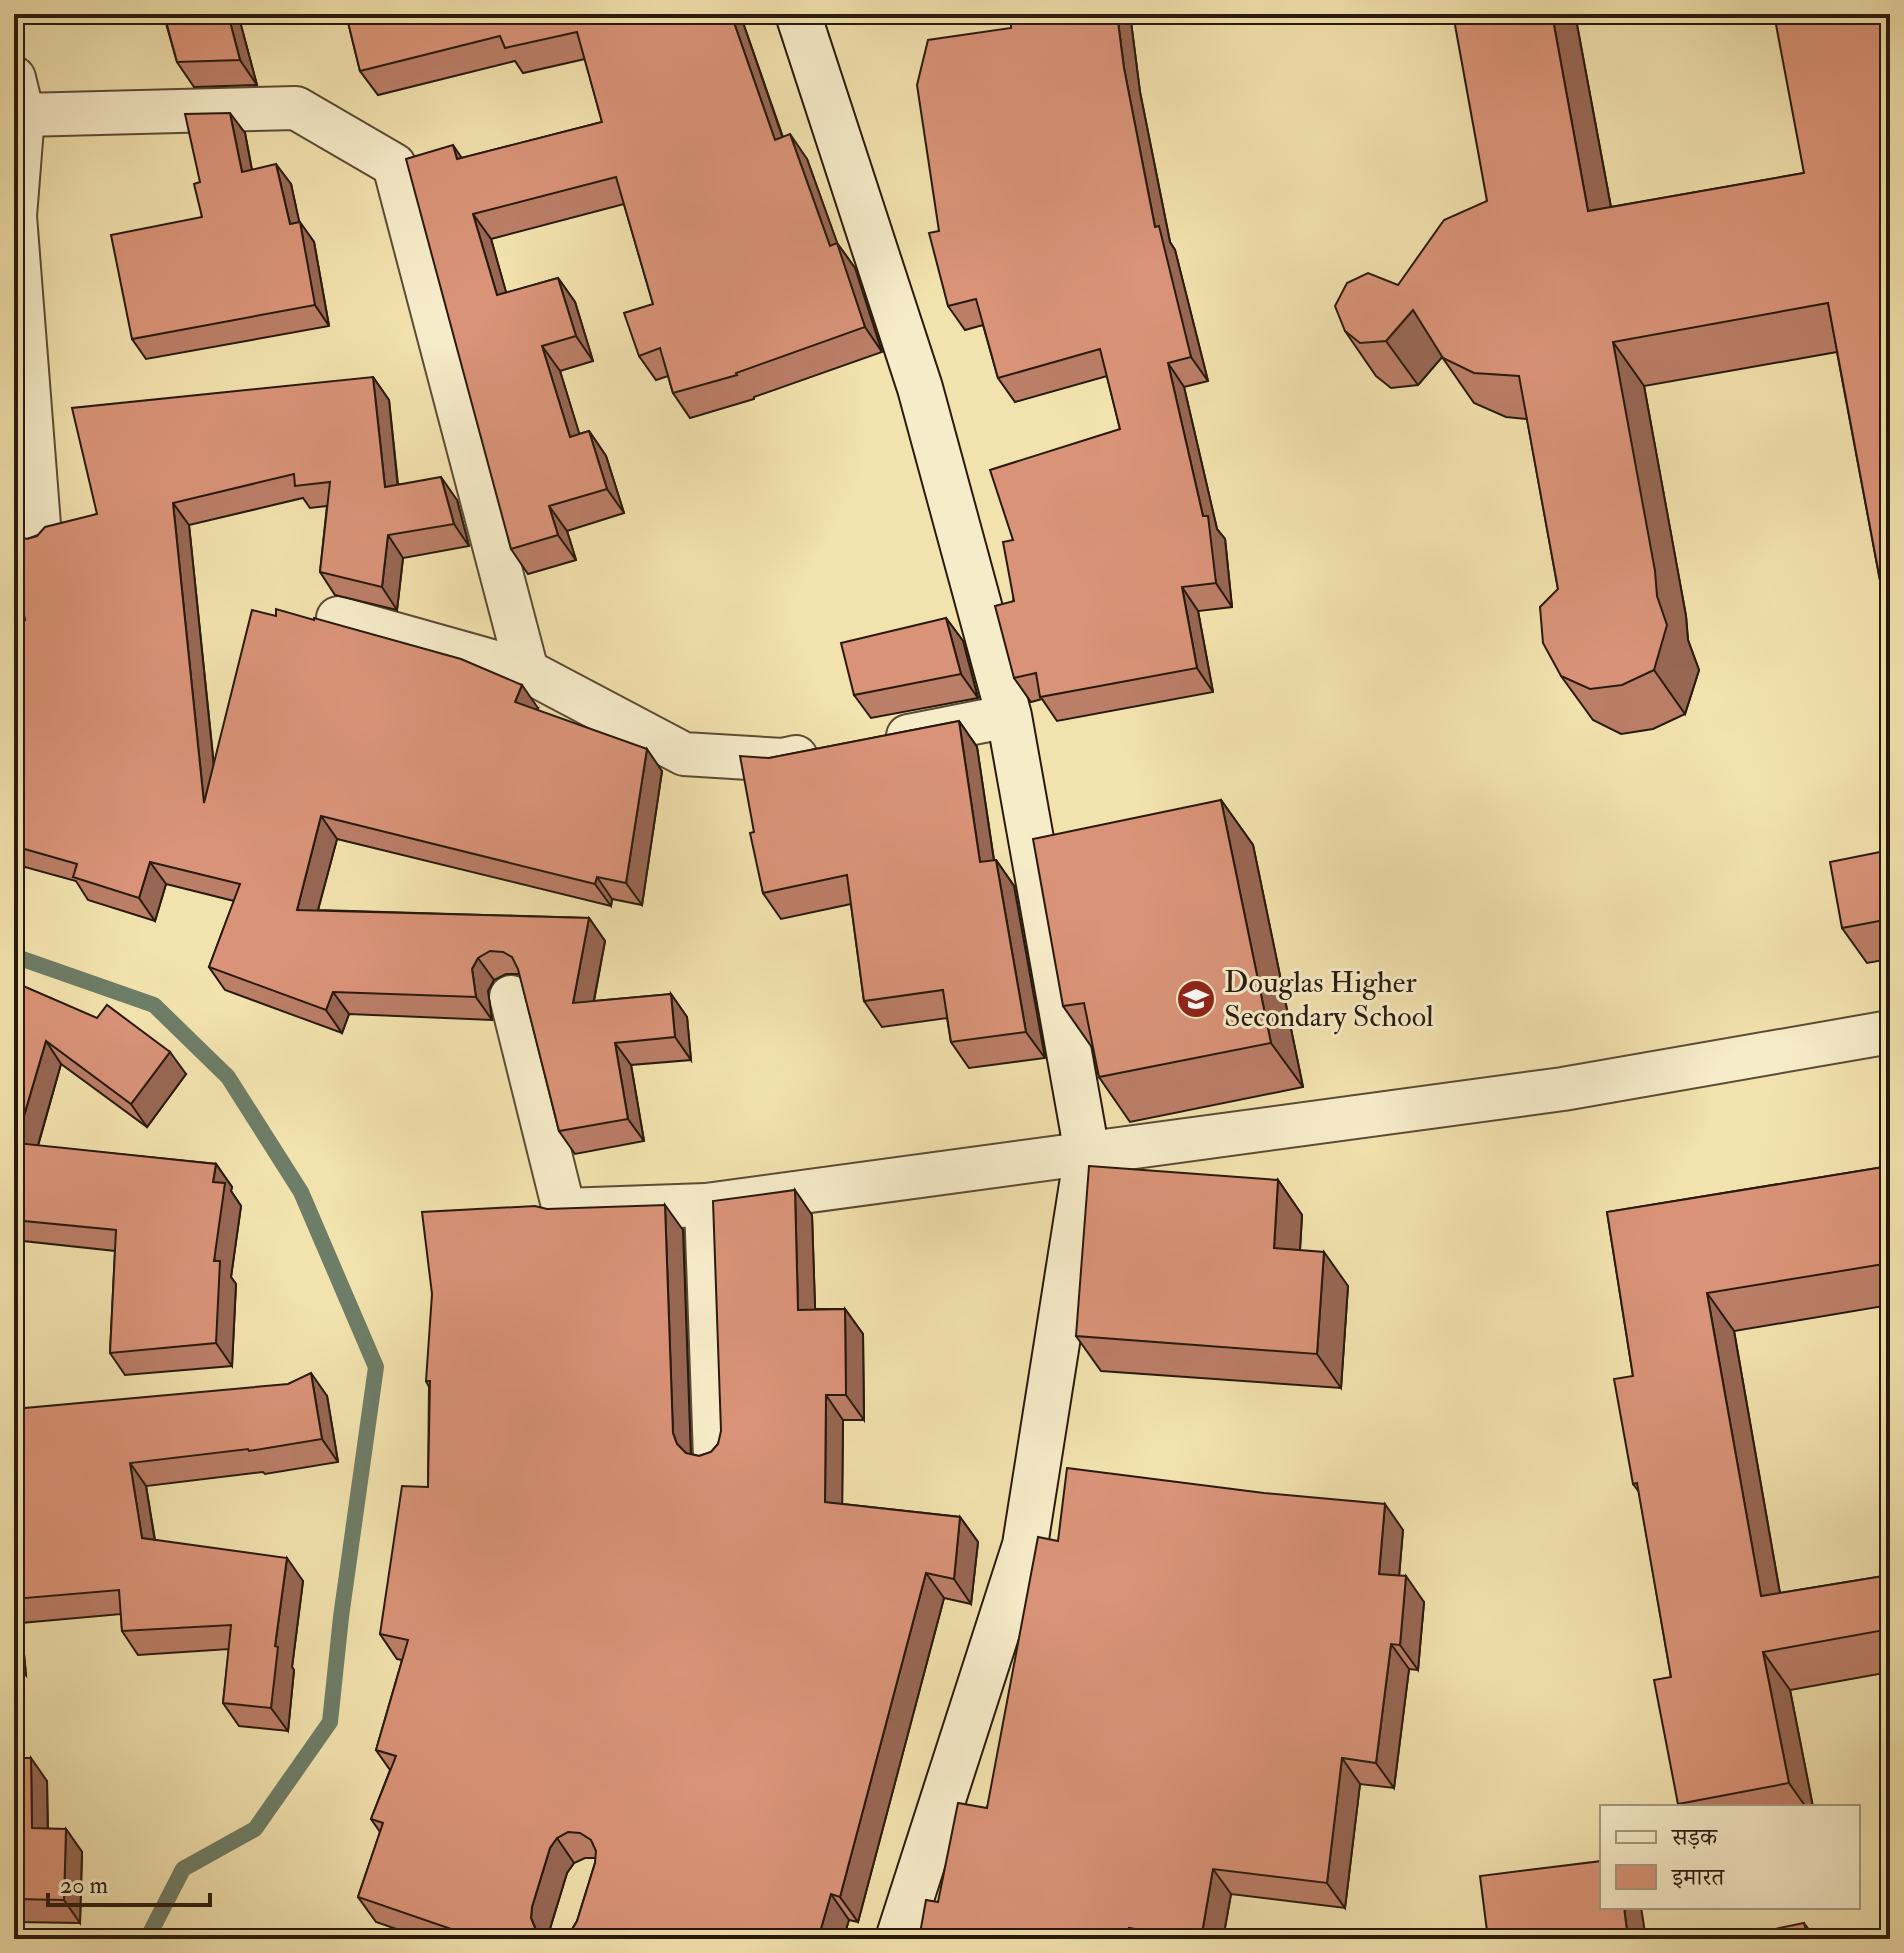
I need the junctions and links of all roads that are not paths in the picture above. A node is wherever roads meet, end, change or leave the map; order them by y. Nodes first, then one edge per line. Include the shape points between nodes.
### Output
1 (801, 16) edge
2 (18, 96) edge
3 (14, 216) edge
4 (40, 538) edge
5 (338, 618) dead end
6 (527, 671) junction
7 (1009, 716) junction
8 (873, 742) edge
9 (828, 751) edge
10 (511, 997) dead end
11 (1890, 1032) edge
12 (1087, 1153) junction
13 (706, 1205) junction
14 (715, 1457) edge
15 (898, 1939) edge

1 - 7 street via 920,388
2 - 3 street
2 - 6 street via 296,108 394,165
3 - 4 street
5 - 6 street
6 - 9 street via 684,754 783,760
7 - 8 street
7 - 12 street
10 - 13 street via 564,1210
11 - 12 street via 1563,1089
12 - 13 street
12 - 15 street via 1025,1545
13 - 14 street

